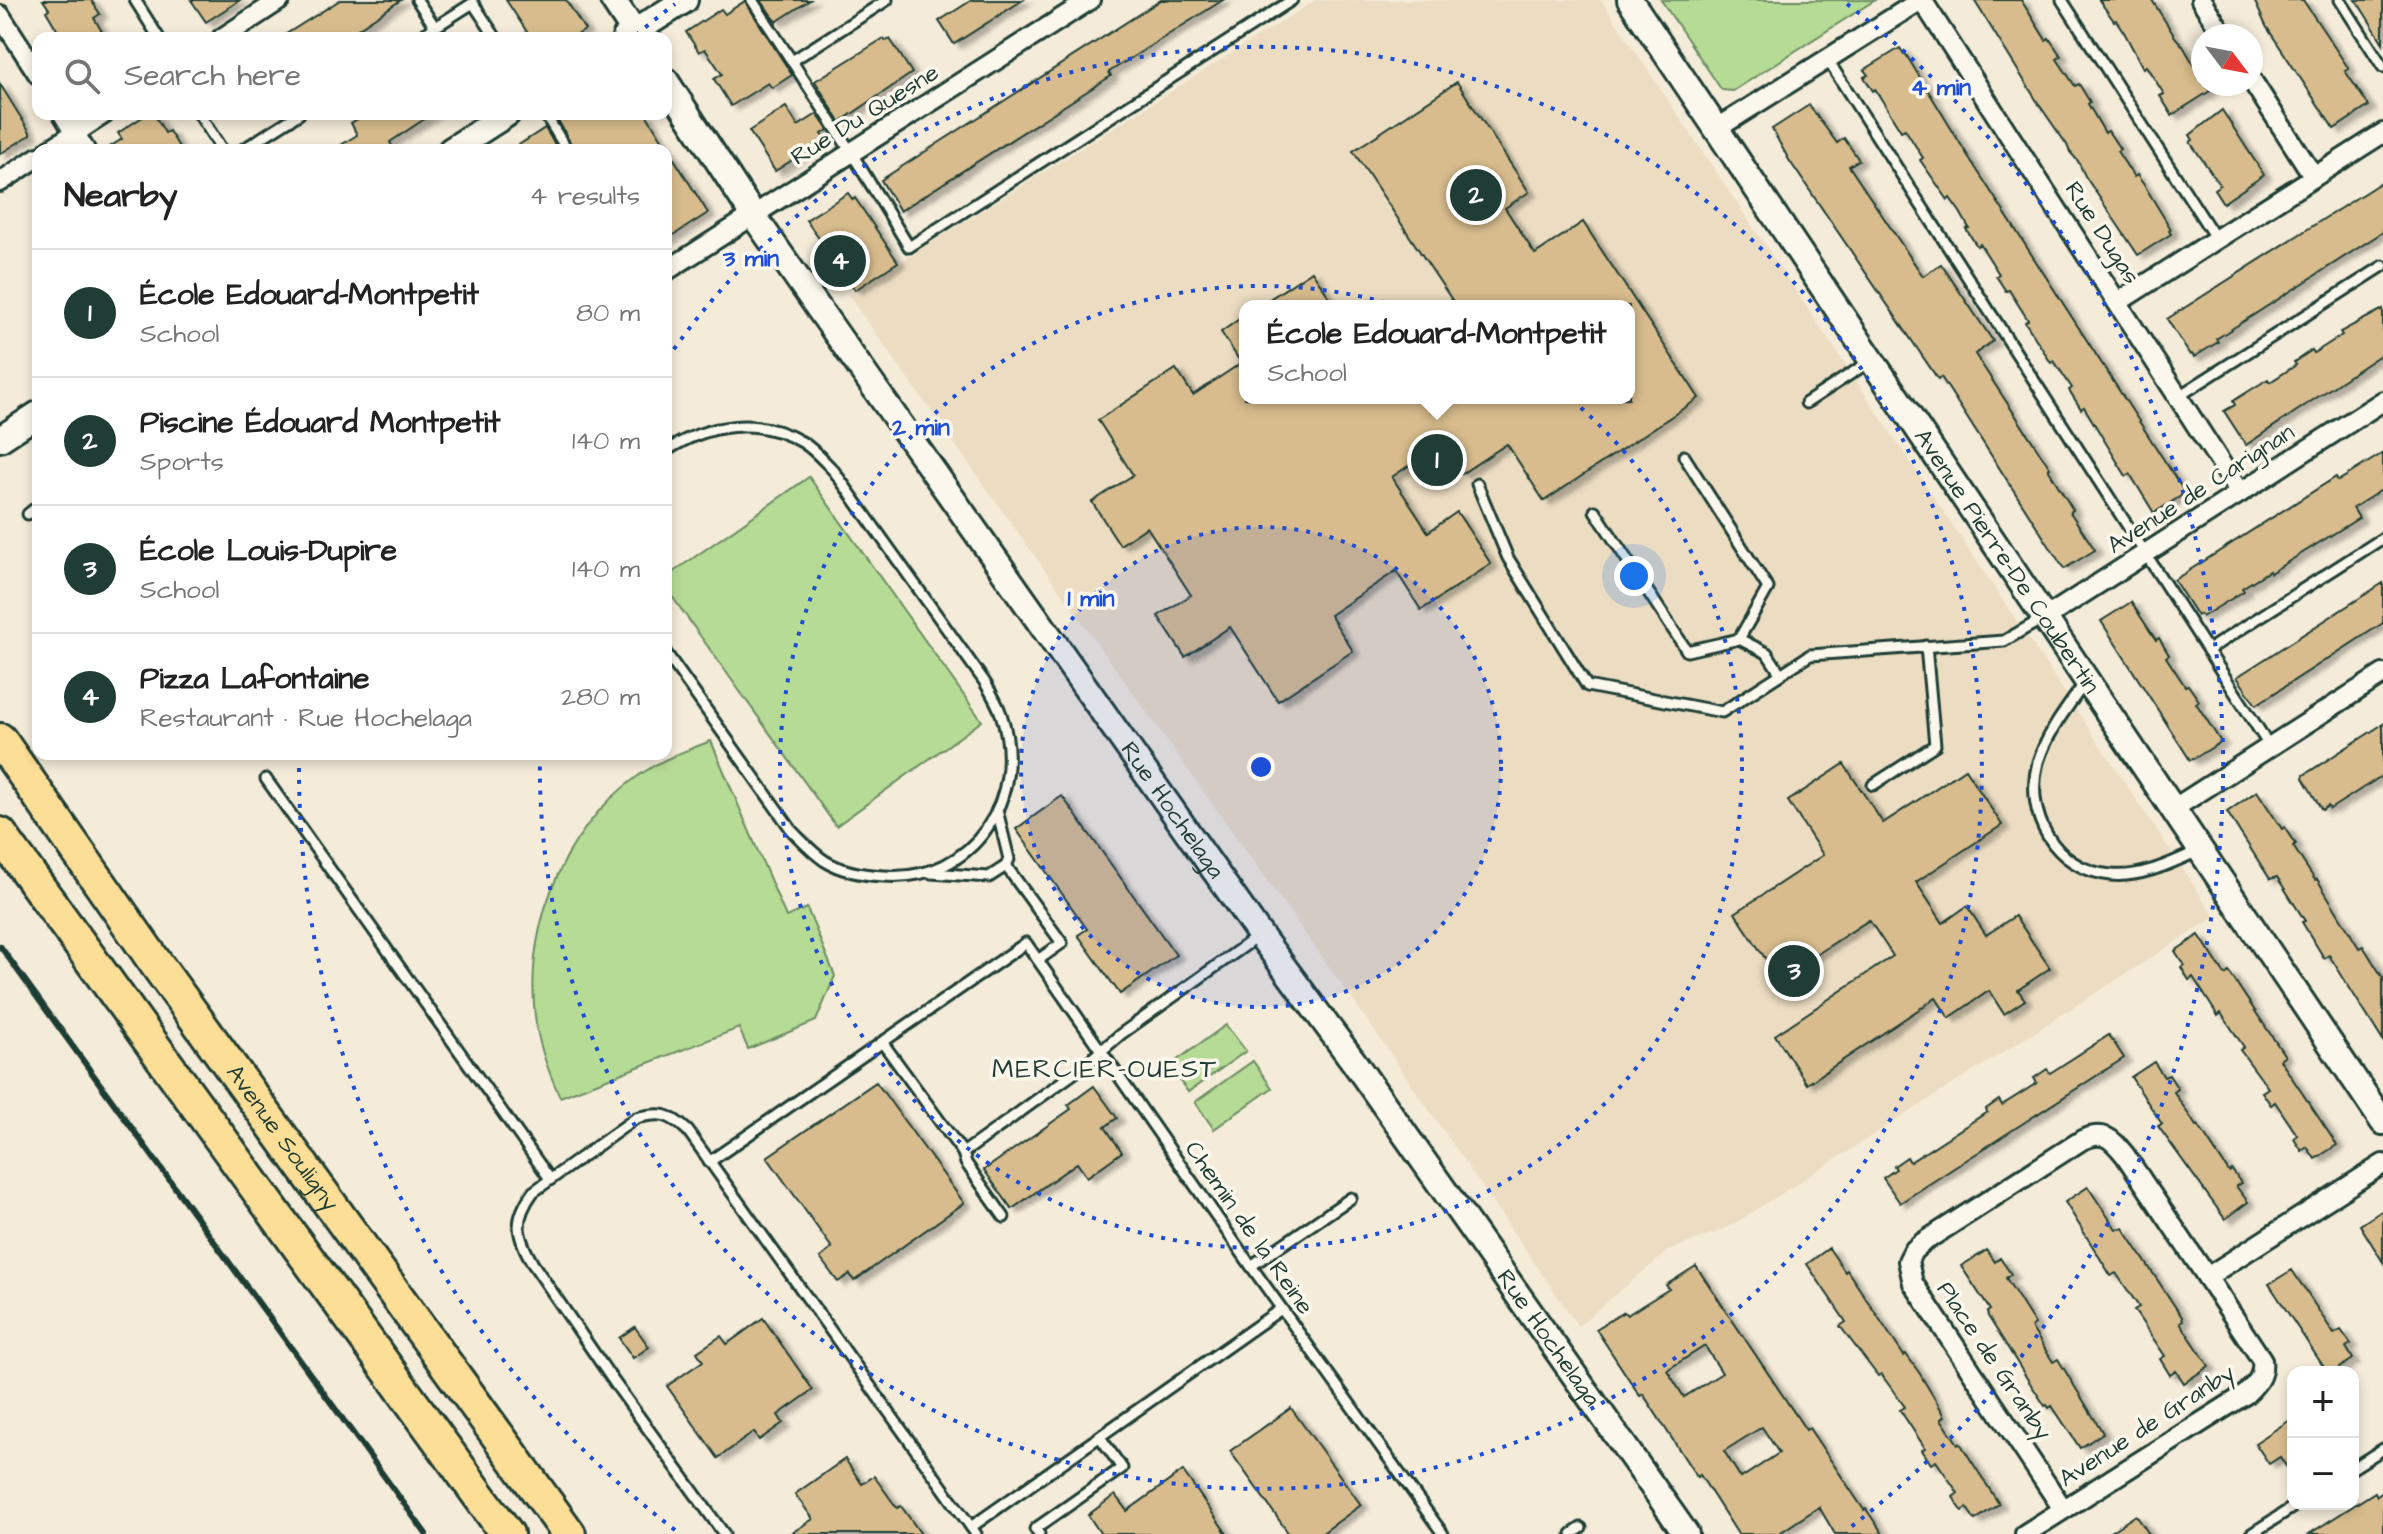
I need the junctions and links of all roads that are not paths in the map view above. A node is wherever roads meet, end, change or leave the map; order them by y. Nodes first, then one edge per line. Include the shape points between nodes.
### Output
1 (135, 0) edge
2 (417, 0) edge
3 (613, 0) edge
4 (685, 0) edge
5 (752, 0) edge
6 (887, 0) edge
7 (1090, 0) edge
8 (1292, 0) edge
9 (1630, 0) edge
10 (1921, 0) edge
11 (2062, 0) edge
12 (2201, 0) edge
13 (2340, 0) edge
14 (277, 1) edge
15 (0, 15) edge
16 (2216, 24) edge
17 (435, 27) junction
18 (155, 32) edge
19 (231, 32) edge
20 (427, 32) edge
21 (492, 32) edge
22 (630, 32) edge
23 (638, 32) edge
24 (1827, 59) junction
25 (792, 61) junction
26 (32, 65) edge
27 (2383, 67) edge
28 (672, 90) edge
29 (2262, 96) edge
30 (67, 120) edge
31 (95, 120) edge
32 (203, 120) edge
33 (290, 120) edge
34 (498, 120) edge
35 (549, 120) edge
36 (1716, 129) junction
37 (75, 133) junction
38 (2383, 133) edge
39 (58, 144) edge
40 (81, 144) edge
41 (218, 144) edge
42 (252, 144) edge
43 (460, 144) edge
44 (563, 144) edge
45 (851, 152) junction
46 (32, 161) edge
47 (2314, 177) junction
48 (0, 182) edge
49 (753, 215) junction
50 (2216, 239) junction
51 (2383, 266) edge
52 (672, 267) edge
53 (2118, 302) junction
54 (1872, 360) junction
55 (2179, 396) junction
56 (2383, 401) edge
57 (1806, 403) dead end
58 (32, 418) edge
59 (0, 439) edge
60 (672, 447) edge
61 (1684, 456) dead end
62 (1477, 484) dead end
63 (2240, 493) junction
64 (32, 511) edge
65 (1595, 511) dead end
66 (28, 514) dead end
67 (2383, 538) edge
68 (2145, 554) junction
69 (2045, 618) junction
70 (1739, 639) junction
71 (1926, 646) junction
72 (2208, 650) junction
73 (672, 661) edge
74 (1780, 673) junction
75 (2383, 674) edge
76 (2086, 681) junction
77 (0, 740) edge
78 (2270, 747) junction
79 (266, 779) dead end
80 (1873, 785) dead end
81 (2173, 809) junction
82 (997, 810) junction
83 (0, 834) edge
84 (2200, 850) junction
85 (1006, 866) junction
86 (924, 873) junction
87 (1260, 935) junction
88 (1038, 960) junction
89 (882, 1042) junction
90 (1101, 1052) junction
91 (2383, 1122) edge
92 (963, 1153) junction
93 (709, 1162) junction
94 (2383, 1164) edge
95 (550, 1179) junction
96 (1351, 1198) dead end
97 (1004, 1217) dead end
98 (1251, 1266) junction
99 (2207, 1277) junction
100 (1281, 1309) junction
101 (1100, 1437) junction
102 (2383, 1449) edge
103 (2359, 1464) edge
104 (2063, 1509) junction
105 (2289, 1510) edge
106 (974, 1531) edge
107 (507, 1534) edge
108 (569, 1534) edge
109 (724, 1534) edge
110 (1039, 1534) edge
111 (1443, 1534) edge
112 (1686, 1534) edge
113 (2025, 1534) edge
114 (2251, 1534) edge

1 - 18 lane
2 - 17 lane
3 - 22 main road
4 - 23 main road
5 - 25 lane
6 - 25 lane
7 - 45 street, Rue Du Quesne
8 - 45 lane via 909,247
9 - 36 main road, Avenue Pierre-De Coubertin
10 - 24 street
10 - 53 street, Rue Dugas
11 - 50 lane
12 - 16 street
13 - 27 lane
14 - 19 street
15 - 26 street
17 - 20 lane
17 - 21 lane via 473,3
24 - 36 street
24 - 68 lane
25 - 45 lane
28 - 49 main road, Rue Hochelaga
29 - 47 street
30 - 37 street
31 - 37 street
32 - 41 lane
33 - 42 lane
34 - 43 main road
35 - 44 lane
36 - 54 main road, Avenue Pierre-De Coubertin
37 - 39 street
37 - 40 street
38 - 47 street
45 - 49 street, Rue Du Quesne
46 - 48 street
47 - 50 street
49 - 52 street, Rue Du Quesne
49 - 87 main road, Rue Hochelaga
50 - 53 street
51 - 55 lane
53 - 55 street, Rue Dugas
54 - 57 lane
54 - 69 main road, Avenue Pierre-De Coubertin
55 - 63 street, Rue Dugas
56 - 63 street, Avenue de Carignan
58 - 59 main road
60 - 82 lane via 712,429 765,428 804,443 834,471 993,697 1008,752
61 - 70 lane via 1768,588
62 - 74 lane via 1508,558 1587,686 1722,712
63 - 68 street, Avenue de Carignan
64 - 66 lane
65 - 70 lane via 1687,651
67 - 72 lane
68 - 69 street, Avenue de Carignan
68 - 72 lane
69 - 71 lane via 2004,641
69 - 76 main road, Avenue Pierre-De Coubertin
70 - 74 lane via 1767,653
71 - 74 lane via 1810,655
71 - 80 lane via 1935,745
72 - 78 lane
73 - 86 lane via 809,849 847,872 895,877
75 - 78 street
76 - 81 main road, Avenue Pierre-De Coubertin
76 - 84 lane via 2057,721 2038,764 2034,803 2048,837 2078,865 2111,875 2147,871
77 - 108 highway, Avenue Souligny
78 - 81 street
79 - 95 lane
81 - 84 main road, Avenue Pierre-De Coubertin
82 - 85 lane via 1009,859
82 - 86 lane via 977,843 959,858
83 - 107 highway, Avenue Souligny
84 - 91 main road, Avenue Pierre-De Coubertin
85 - 86 lane via 989,877
85 - 88 lane via 1062,943
87 - 90 lane
87 - 112 main road, Rue Hochelaga
88 - 89 lane, Chemin de la Reine via 1026,943
88 - 90 lane, Chemin de la Reine
89 - 92 lane
89 - 93 lane
90 - 92 lane
90 - 98 lane, Chemin de la Reine
92 - 97 lane
93 - 95 lane via 674,1118 656,1113 636,1118
93 - 106 lane
94 - 99 street
95 - 109 lane via 522,1207 522,1245
96 - 98 lane
98 - 100 lane, Chemin de la Reine
99 - 104 street, Avenue de Granby via 2262,1360 2258,1382
99 - 104 street, Place de Granby via 2125,1155 2104,1135 2082,1140 1913,1251 1908,1261 1913,1283
100 - 101 lane
100 - 111 lane, Chemin de la Reine
101 - 106 lane
101 - 110 lane via 1122,1468 1035,1529
102 - 103 lane
104 - 113 street, Avenue de Granby
105 - 114 lane

